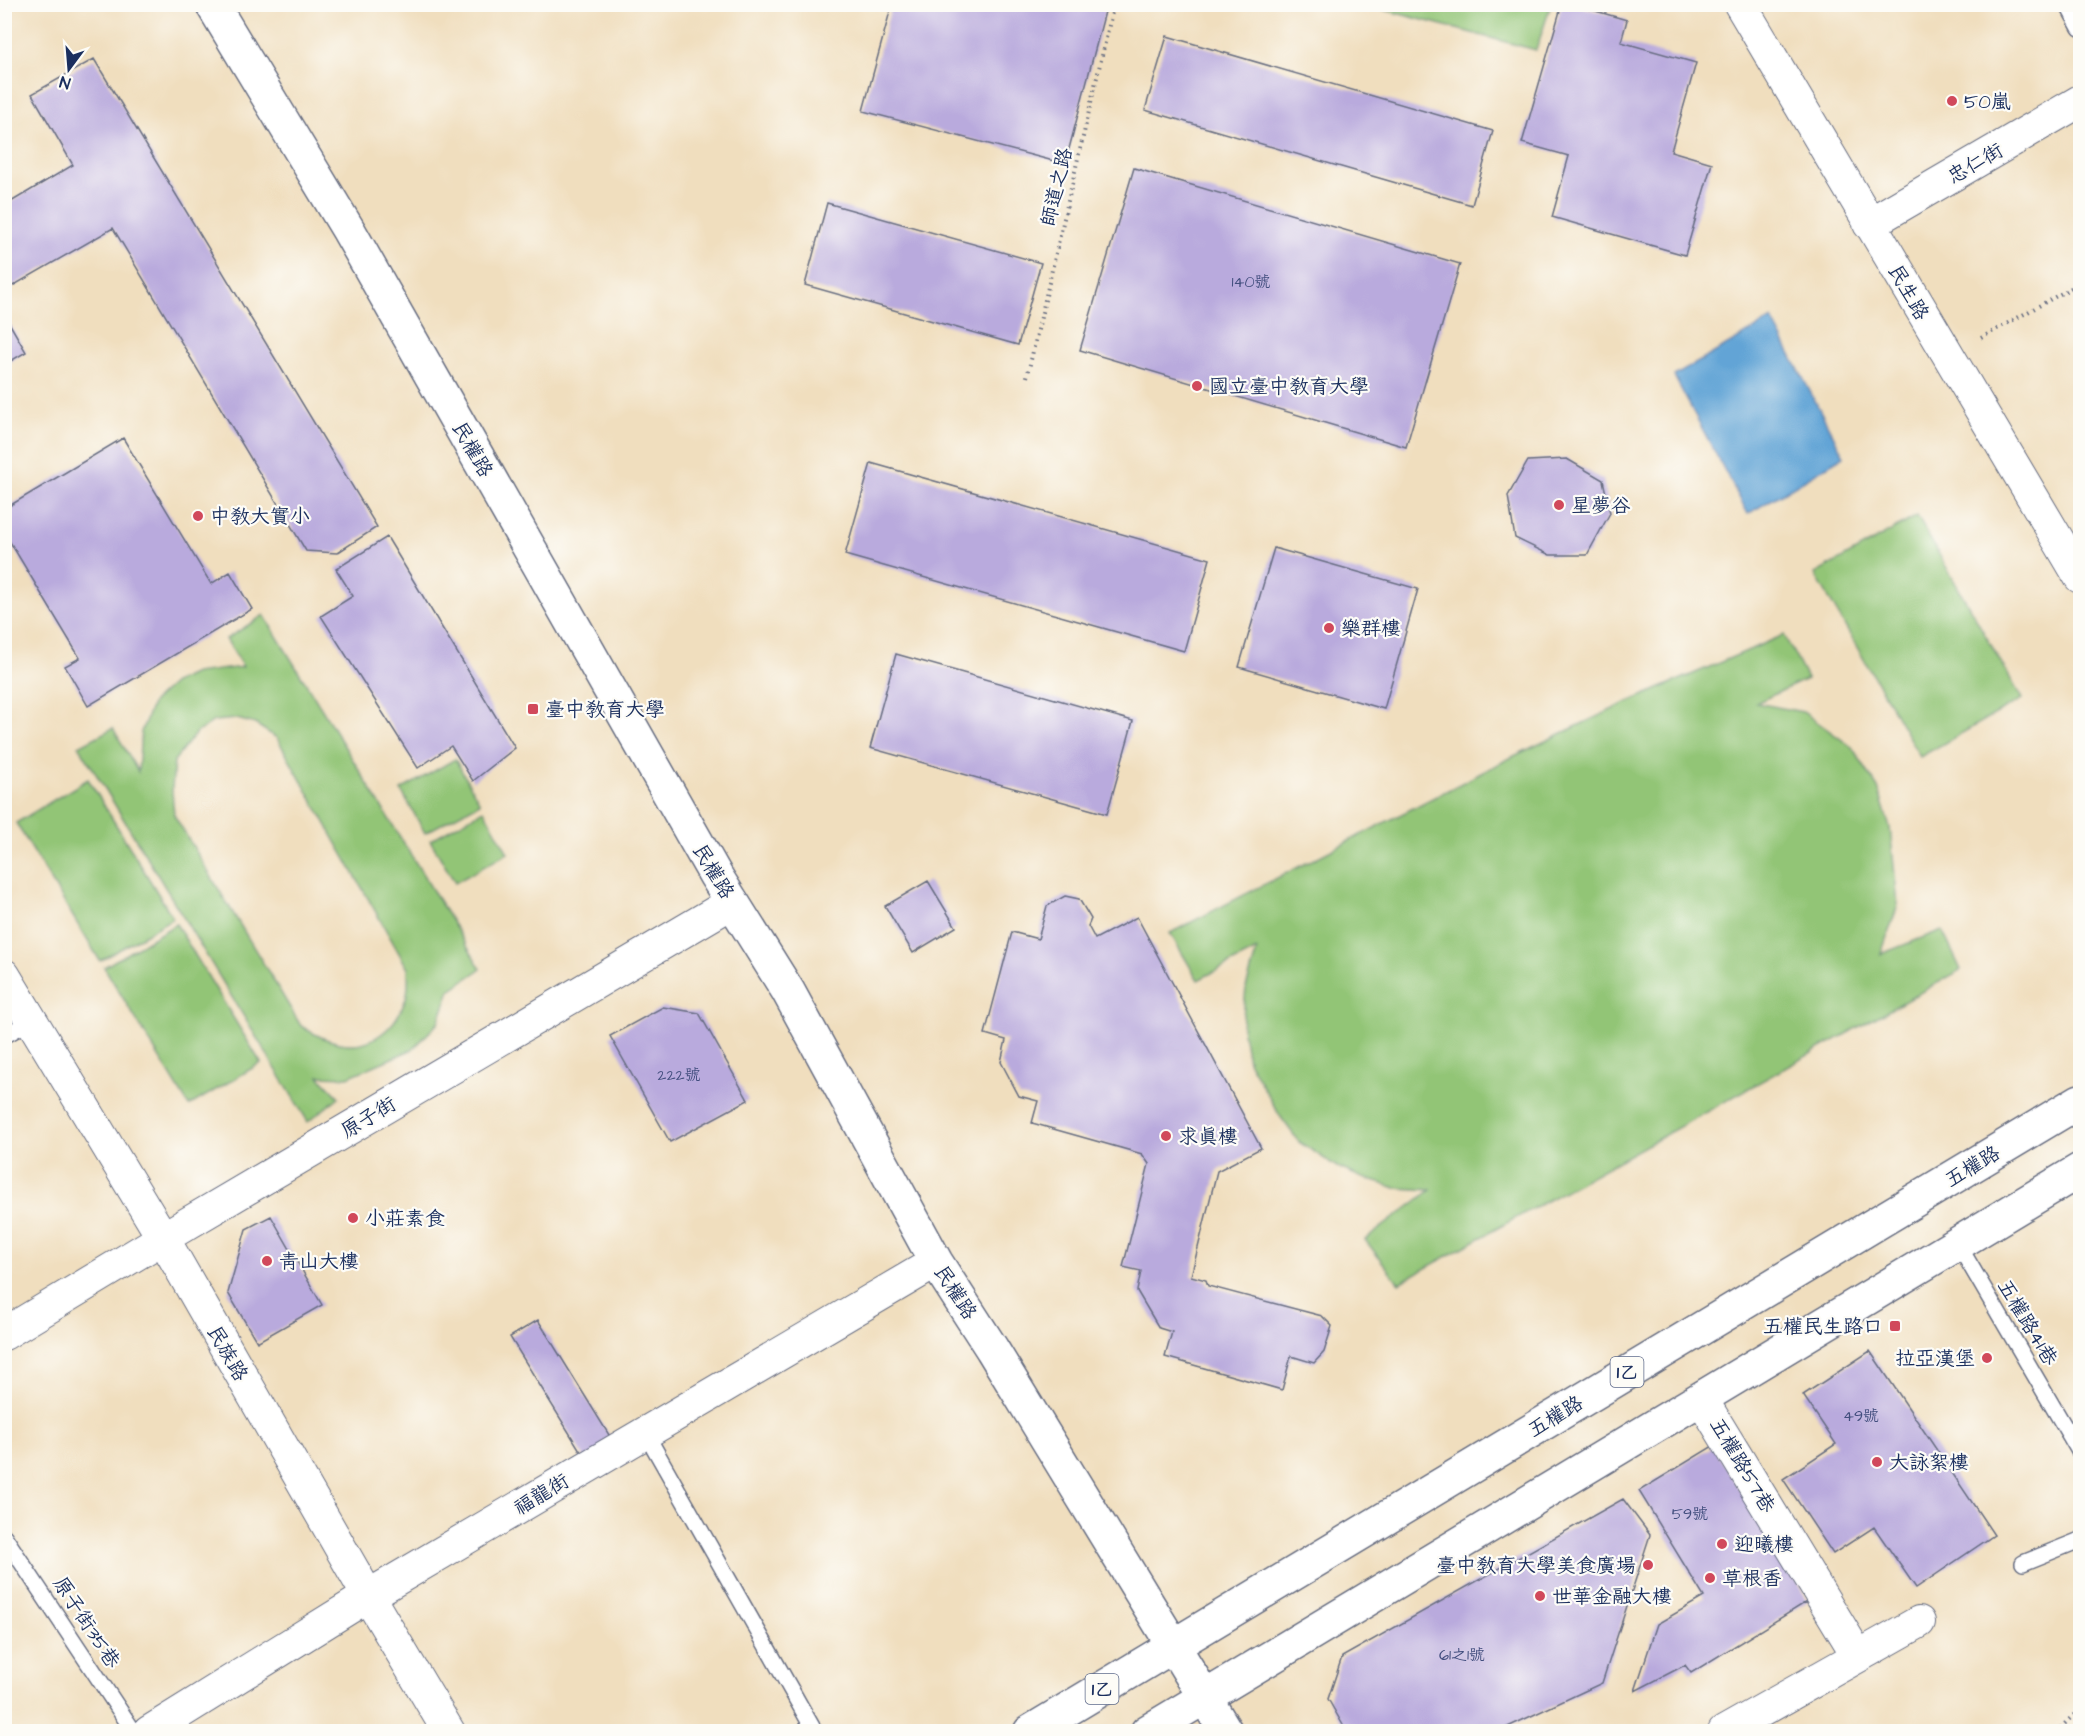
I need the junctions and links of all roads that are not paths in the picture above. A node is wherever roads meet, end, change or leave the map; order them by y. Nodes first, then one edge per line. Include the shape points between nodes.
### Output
1 (213, 4) edge
2 (1740, 4) edge
3 (2067, 4) edge
4 (2080, 28) edge
5 (2080, 101) edge
6 (1869, 224) junction
7 (2080, 578) edge
8 (733, 902) junction
9 (4, 975) edge
10 (31, 1021) junction
11 (4, 1036) edge
12 (2080, 1101) edge
13 (2080, 1170) edge
14 (163, 1238) junction
15 (1958, 1244) junction
16 (936, 1262) junction
17 (4, 1334) edge
18 (1701, 1398) junction
19 (645, 1432) junction
20 (2080, 1453) edge
21 (4, 1536) edge
22 (2080, 1540) edge
23 (2023, 1563) dead end
24 (368, 1596) junction
25 (1919, 1622) dead end
26 (1174, 1646) junction
27 (1858, 1656) junction
28 (1205, 1696) junction
29 (134, 1731) edge
30 (149, 1731) edge
31 (449, 1731) edge
32 (815, 1731) edge
33 (1030, 1731) edge
34 (1147, 1731) edge
35 (1226, 1731) edge
36 (1724, 1731) edge

1 - 8 main road, 民權路 via 349,231
2 - 6 street, 民生路
3 - 4 lane
5 - 6 street, 忠仁街
6 - 7 street, 民生路
8 - 14 street, 原子街
8 - 16 main road, 民權路 via 788,991
9 - 10 street, 民族路
10 - 11 lane
10 - 14 street, 民族路
12 - 26 main road, 五權路 / 1乙
13 - 15 main road
14 - 17 street, 原子街
14 - 24 street, 民族路
15 - 18 main road
15 - 20 lane, 五權路41巷
16 - 19 street, 福龍街
16 - 26 main road, 民權路
18 - 27 street, 五權路57巷
18 - 28 main road
19 - 24 street, 福龍街
19 - 32 lane
21 - 29 lane, 原子街35巷
22 - 23 lane
24 - 30 street, 福龍街
24 - 31 street, 民族路
25 - 27 street
26 - 28 main road, 民權路
26 - 33 main road, 五權路 / 1乙
27 - 36 street
28 - 34 main road
28 - 35 main road, 民權路

